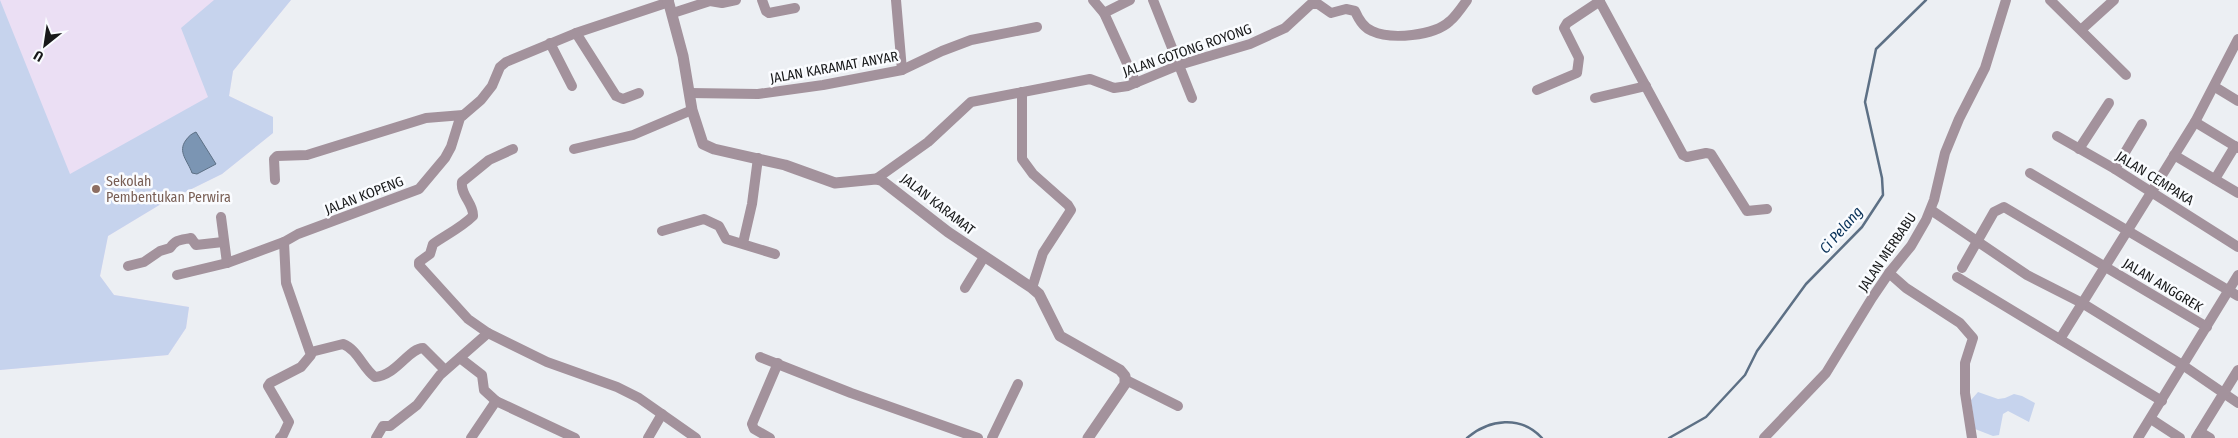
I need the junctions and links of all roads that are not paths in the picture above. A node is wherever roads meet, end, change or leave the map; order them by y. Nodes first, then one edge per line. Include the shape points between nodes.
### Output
1 (736, 0) edge
2 (762, 0) edge
3 (896, 0) edge
4 (1093, 0) edge
5 (1130, 0) edge
6 (1152, 0) edge
7 (1467, 0) edge
8 (1600, 0) edge
9 (2006, 0) edge
10 (2050, 0) edge
11 (2114, 0) edge
12 (670, 5) edge
13 (795, 8) dead end
14 (1104, 13) junction
15 (1037, 27) dead end
16 (2082, 29) junction
17 (576, 33) junction
18 (2238, 39) edge
19 (550, 43) junction
20 (1179, 65) junction
21 (902, 70) junction
22 (2126, 75) dead end
23 (1136, 83) junction
24 (572, 86) dead end
25 (1646, 86) junction
26 (2214, 87) junction
27 (1538, 90) dead end
28 (1022, 92) junction
29 (639, 93) dead end
30 (689, 93) junction
31 (1192, 98) dead end
32 (1595, 98) dead end
33 (2238, 101) edge
34 (2109, 103) dead end
35 (692, 110) junction
36 (463, 115) junction
37 (2195, 122) junction
38 (2142, 124) dead end
39 (2057, 136) dead end
40 (2237, 147) edge
41 (513, 149) dead end
42 (574, 149) dead end
43 (2079, 149) junction
44 (2174, 155) junction
45 (758, 158) junction
46 (2115, 169) junction
47 (2030, 173) dead end
48 (876, 179) junction
49 (2215, 179) junction
50 (275, 180) dead end
51 (2151, 191) junction
52 (2238, 193) edge
53 (1767, 209) dead end
54 (1931, 210) junction
55 (221, 217) dead end
56 (2127, 230) junction
57 (662, 231) dead end
58 (223, 242) junction
59 (284, 242) junction
60 (1977, 242) junction
61 (743, 243) junction
62 (2238, 247) edge
63 (774, 254) dead end
64 (984, 257) junction
65 (227, 263) junction
66 (128, 266) dead end
67 (2106, 267) junction
68 (1889, 273) junction
69 (177, 275) dead end
70 (2238, 275) edge
71 (965, 288) dead end
72 (1032, 288) junction
73 (2233, 293) edge
74 (2082, 303) junction
75 (2207, 327) junction
76 (488, 333) junction
77 (2060, 339) junction
78 (311, 352) junction
79 (760, 357) dead end
80 (460, 358) junction
81 (778, 363) junction
82 (2184, 366) junction
83 (445, 370) junction
84 (2238, 370) edge
85 (1126, 380) junction
86 (1018, 384) dead end
87 (2224, 393) junction
88 (2162, 400) junction
89 (496, 401) junction
90 (2238, 403) edge
91 (1178, 406) dead end
92 (662, 414) junction
93 (2151, 419) junction
94 (2198, 435) edge
95 (280, 438) edge
96 (376, 438) edge
97 (471, 438) edge
98 (575, 438) edge
99 (648, 438) edge
100 (696, 438) edge
101 (770, 438) edge
102 (978, 438) edge
103 (992, 438) edge
104 (1088, 438) edge
105 (1765, 438) edge
106 (1972, 438) edge
107 (2138, 438) edge
108 (2180, 438) edge
109 (2210, 438) edge

1 - 12 street, JALAN KOPENG
2 - 13 street via 769,13
3 - 21 street
4 - 14 street
5 - 14 street
6 - 20 street
7 - 20 street, JALAN GOTONG ROYONG via 1450,22 1432,32 1394,35 1370,31 1351,9 1331,13 1318,4 1311,4 1290,25 1273,34
8 - 25 street
8 - 27 street via 1564,28 1579,58 1578,73
9 - 54 street, JALAN MERBABU via 1985,68 1945,153
10 - 16 street
11 - 16 street
12 - 17 street, JALAN KOPENG
12 - 30 street
14 - 23 street
15 - 21 street, JALAN KARAMAT ANYAR via 971,40
16 - 22 street
17 - 19 street, JALAN KOPENG
17 - 29 street via 616,96 623,99
18 - 26 street
19 - 24 street
19 - 36 street, JALAN KOPENG via 502,64 492,86
20 - 23 street, JALAN GOTONG ROYONG
20 - 31 street
21 - 30 street, JALAN KARAMAT ANYAR via 758,94
23 - 28 street, JALAN GOTONG ROYONG via 1114,88 1090,79
25 - 32 street
25 - 53 street via 1683,155 1711,154 1747,211
26 - 33 street
26 - 37 street
28 - 48 street, JALAN GOTONG ROYONG via 967,105 928,142
28 - 72 street via 1022,159 1071,210 1043,253
30 - 35 street
34 - 43 street
35 - 42 street via 633,134
35 - 45 street via 701,140 708,147
36 - 50 street via 426,118 321,152 277,156 274,159
36 - 59 street, JALAN KOPENG via 445,158 419,189
37 - 40 street
37 - 44 street
38 - 46 street
39 - 43 street, JALAN CEMPAKA
40 - 49 street
41 - 76 street via 489,160 462,182 474,216 433,244 430,254 419,264 468,319
43 - 46 street, JALAN CEMPAKA
44 - 49 street
44 - 51 street
45 - 48 street via 835,183
45 - 61 street
46 - 51 street, JALAN CEMPAKA
47 - 56 street
48 - 64 street, JALAN KARAMAT via 891,186
49 - 52 street
51 - 56 street
51 - 62 street, JALAN CEMPAKA
54 - 60 street
54 - 68 street, JALAN MERBABU
55 - 58 street
56 - 67 street
56 - 73 street
57 - 61 street via 704,220 719,226 724,238
58 - 65 street
58 - 66 street via 196,244 191,238 180,239 144,262
59 - 65 street, JALAN KOPENG
59 - 78 street via 286,283
60 - 67 street, JALAN ANGGREK via 1994,212 2004,208
60 - 74 street via 2027,275
60 - 77 street via 1960,272
61 - 63 street
64 - 71 street
64 - 72 street, JALAN KARAMAT
65 - 69 street, JALAN KOPENG
67 - 74 street
67 - 75 street, JALAN ANGGREK
68 - 105 street, JALAN MERBABU via 1826,373
68 - 106 street via 1960,323 1973,338 1965,363 1965,392
70 - 73 street
72 - 85 street, JALAN KARAMAT via 1039,294 1060,336 1120,370
73 - 75 street
74 - 77 street
74 - 82 street
75 - 82 street
76 - 80 street
76 - 92 street via 533,356 617,386
77 - 88 street
78 - 83 street via 346,345 375,377 395,369 417,349 424,348
78 - 95 street via 308,362 301,368 268,386 289,422
79 - 81 street
80 - 83 street
80 - 89 street via 482,375 484,390
81 - 101 street via 752,424
81 - 102 street via 860,397
82 - 87 street
82 - 88 street
83 - 96 street via 417,405 390,426 383,426
84 - 87 street
85 - 91 street
85 - 104 street
86 - 103 street
87 - 90 street
87 - 94 street
88 - 93 street
89 - 97 street
89 - 98 street
92 - 99 street
92 - 100 street
93 - 107 street
93 - 108 street
94 - 109 street

